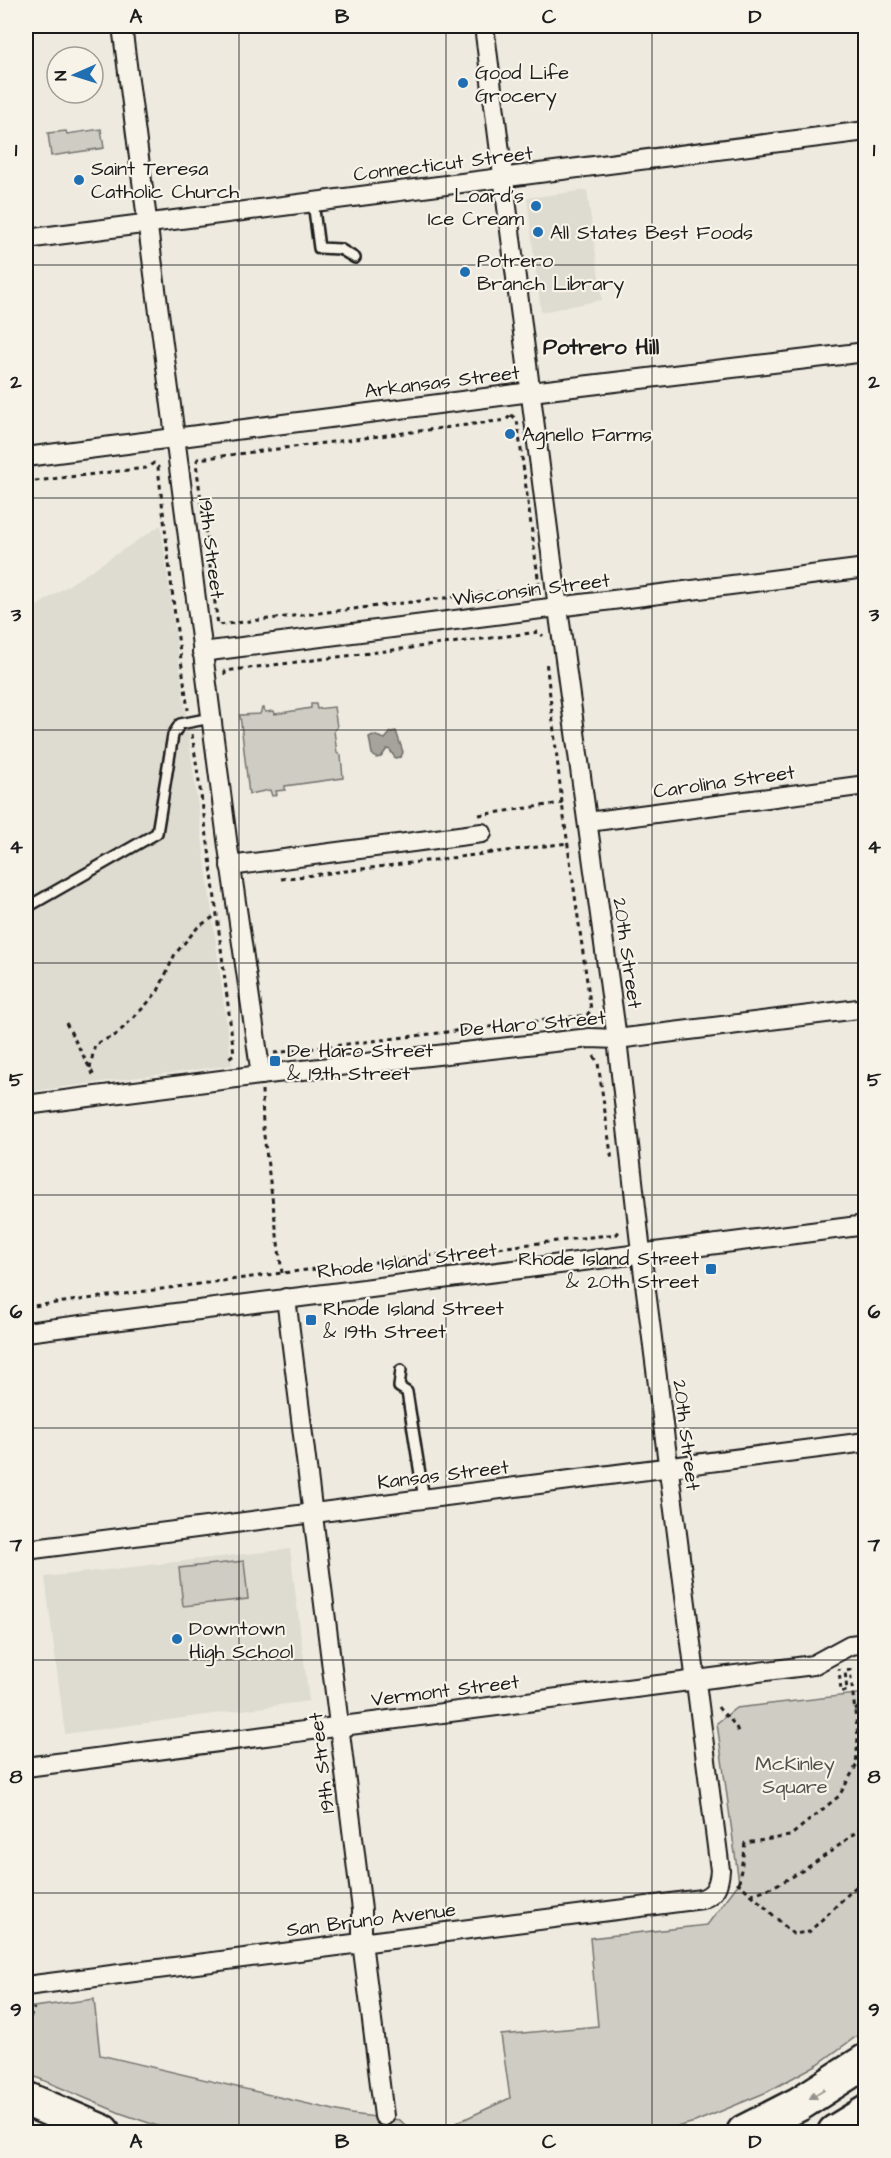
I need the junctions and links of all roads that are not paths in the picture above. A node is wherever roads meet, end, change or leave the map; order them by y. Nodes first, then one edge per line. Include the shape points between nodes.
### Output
1 (122, 26) edge
2 (484, 26) edge
3 (866, 131) edge
4 (504, 177) junction
5 (313, 202) junction
6 (147, 224) junction
7 (26, 239) edge
8 (355, 258) dead end
9 (866, 352) edge
10 (531, 392) junction
11 (175, 438) junction
12 (26, 457) edge
13 (866, 568) edge
14 (558, 608) junction
15 (202, 652) junction
16 (211, 718) junction
17 (866, 785) edge
18 (588, 822) junction
19 (482, 833) road end
20 (230, 866) junction
21 (31, 905) dead end
22 (866, 1008) edge
23 (617, 1039) junction
24 (261, 1075) junction
25 (26, 1106) edge
26 (866, 1225) edge
27 (641, 1252) junction
28 (286, 1298) junction
29 (26, 1332) edge
30 (401, 1370) dead end
31 (866, 1442) edge
32 (669, 1467) junction
33 (424, 1499) junction
34 (312, 1513) junction
35 (26, 1550) edge
36 (862, 1643) edge
37 (696, 1680) junction
38 (340, 1726) junction
39 (26, 1767) edge
40 (717, 1887) joint
41 (362, 1942) junction
42 (26, 1986) edge
43 (866, 2061) edge
44 (26, 2099) edge
45 (866, 2113) edge
46 (384, 2116) dead end
47 (103, 2133) edge
48 (744, 2133) edge
49 (835, 2133) edge

1 - 6 street, 19th Street
2 - 4 street, 20th Street
3 - 4 street, Connecticut Street
4 - 5 street, Connecticut Street
4 - 10 street, 20th Street
5 - 6 street, Connecticut Street
5 - 8 lane via 319,248 340,249
6 - 7 street, Connecticut Street
6 - 11 street, 19th Street
9 - 10 street, Arkansas Street
10 - 11 street, Arkansas Street
10 - 14 street, 20th Street
11 - 12 street, Arkansas Street
11 - 15 street, 19th Street
13 - 14 street, Wisconsin Street
14 - 15 street, Wisconsin Street
14 - 18 street, 20th Street
15 - 16 street, 19th Street
16 - 20 street, 19th Street
16 - 21 lane via 180,724 173,735 157,833
17 - 18 street, Carolina Street
18 - 23 street, 20th Street
19 - 20 street
20 - 24 street, 19th Street
22 - 23 street, De Haro Street
23 - 24 street, De Haro Street via 590,1038
23 - 27 street, 20th Street
24 - 25 street, De Haro Street
26 - 27 street, Rhode Island Street
27 - 28 street, Rhode Island Street
27 - 32 street, 20th Street
28 - 29 street, Rhode Island Street
28 - 34 street, 19th Street
30 - 33 lane via 399,1387 407,1392
31 - 32 street, Kansas Street
32 - 33 street, Kansas Street
32 - 37 street, 20th Street
33 - 34 street, Kansas Street
34 - 35 street, Kansas Street
34 - 38 street, 19th Street
36 - 37 street, Vermont Street via 813,1665
37 - 38 street, Vermont Street
37 - 40 street, 20th Street via 720,1870
38 - 39 street, Vermont Street
38 - 41 street, 19th Street via 362,1910
40 - 41 street, San Bruno Avenue via 702,1899
41 - 42 street, San Bruno Avenue
41 - 46 street, 19th Street
43 -> 48 highway
44 - 47 highway
45 - 49 highway

